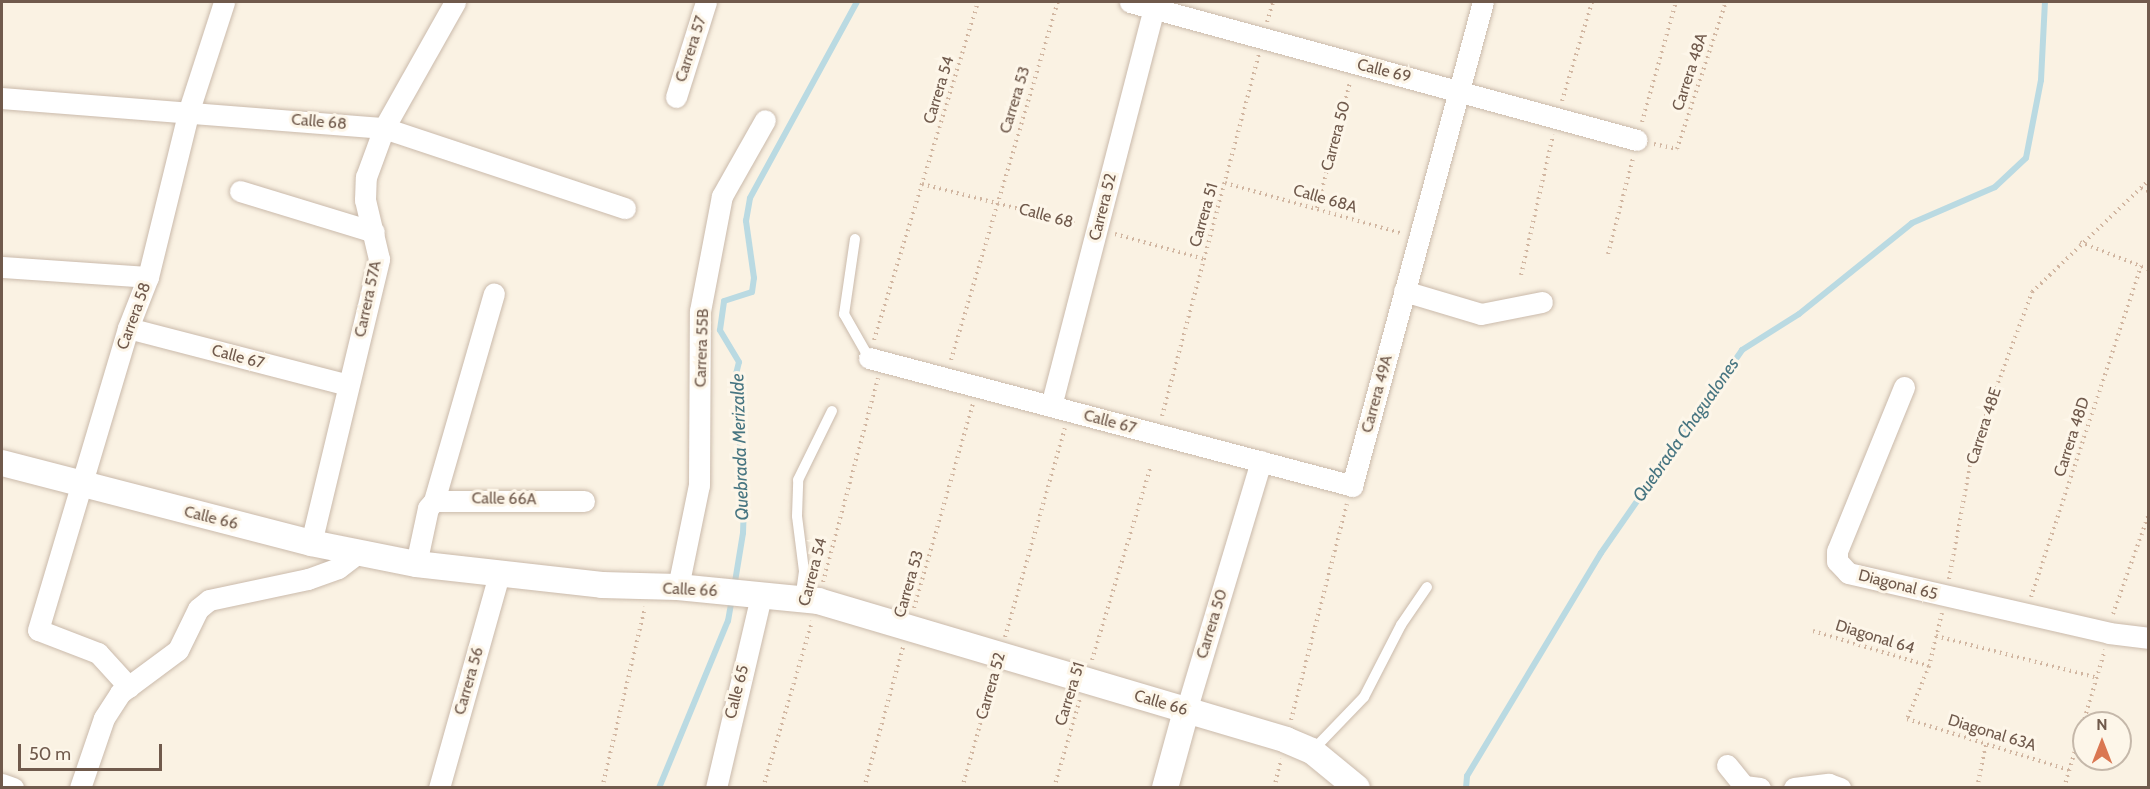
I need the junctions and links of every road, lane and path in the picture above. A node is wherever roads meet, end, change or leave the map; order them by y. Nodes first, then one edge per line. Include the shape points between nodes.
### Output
1 (224, 2) edge
2 (455, 2) edge
3 (706, 2) edge
4 (978, 2) edge
5 (1058, 2) edge
6 (1130, 2) edge
7 (1273, 2) edge
8 (1483, 2) edge
9 (1726, 2) edge
10 (1154, 8) junction
11 (1263, 37) junction
12 (1354, 64) junction
13 (1459, 90) junction
14 (676, 97) dead end
15 (2, 98) edge
16 (189, 110) junction
17 (765, 120) dead end
18 (384, 128) junction
19 (1637, 140) dead end
20 (1677, 149) dead end
21 (2148, 181) edge
22 (1225, 183) junction
23 (922, 184) junction
24 (2141, 188) junction
25 (240, 191) dead end
26 (2148, 191) edge
27 (996, 202) junction
28 (625, 208) dead end
29 (1317, 208) junction
30 (1097, 230) junction
31 (374, 232) junction
32 (1419, 238) junction
33 (855, 239) dead end
34 (2080, 242) junction
35 (1204, 259) junction
36 (2141, 266) junction
37 (2, 267) edge
38 (2148, 269) edge
39 (148, 277) junction
40 (1404, 291) junction
41 (495, 293) dead end
42 (1542, 302) dead end
43 (128, 328) junction
44 (876, 360) junction
45 (945, 378) junction
46 (348, 385) junction
47 (978, 387) junction
48 (1904, 387) dead end
49 (1061, 409) junction
50 (832, 411) dead end
51 (1157, 434) junction
52 (1261, 461) junction
53 (2, 463) edge
54 (1150, 469) dead end
55 (80, 486) junction
56 (1352, 486) junction
57 (584, 501) dead end
58 (431, 504) junction
59 (311, 543) junction
60 (358, 553) junction
61 (417, 564) junction
62 (499, 575) junction
63 (678, 587) junction
64 (1427, 587) dead end
65 (650, 588) junction
66 (759, 596) junction
67 (1946, 597) junction
68 (809, 601) junction
69 (2025, 614) junction
70 (909, 628) junction
71 (1814, 631) dead end
72 (1936, 636) junction
73 (2148, 638) edge
74 (1000, 656) junction
75 (1929, 666) junction
76 (2098, 678) dead end
77 (1086, 681) junction
78 (129, 687) junction
79 (1186, 711) junction
80 (1907, 719) joint
81 (1286, 740) junction
82 (1986, 744) junction
83 (1312, 751) junction
84 (1727, 765) dead end
85 (2069, 770) dead end
86 (2, 784) edge
87 (13, 788) edge
88 (80, 788) edge
89 (439, 788) edge
90 (602, 788) edge
91 (716, 788) edge
92 (763, 788) edge
93 (864, 788) edge
94 (962, 788) edge
95 (1054, 788) edge
96 (1165, 788) edge
97 (1274, 788) edge
98 (1357, 788) edge
99 (1760, 788) edge
100 (1794, 788) edge
101 (1840, 788) edge
102 (1977, 788) edge

1 - 16 street, Carrera 58
2 - 18 street, Carrera 57A
3 - 14 street, Carrera 57
4 - 23 path, Carrera 54
5 - 27 path, Carrera 53
6 - 10 street, Calle 69
7 - 11 path, Carrera 51
8 - 13 street, Carrera 49A
9 - 20 path, Carrera 48A
10 - 11 street, Calle 69
10 - 30 street, Carrera 52
11 - 12 street, Calle 69
11 - 22 path, Carrera 51
12 - 13 street, Calle 69
12 - 29 path, Carrera 50
13 - 19 street, Calle 69
13 - 32 street, Carrera 49A
15 - 16 street, Calle 68
16 - 18 street, Calle 68
16 - 39 street, Carrera 58
17 - 63 street, Carrera 55B via 722,196 700,311 699,485
18 - 28 street, Calle 68
18 - 31 street, Carrera 57A via 366,177 365,200
21 - 24 path, Carrera 48E
22 - 29 path, Calle 68A
22 - 35 path, Carrera 51
23 - 27 path, Calle 68
23 - 44 path, Carrera 54
24 - 26 path
24 - 34 path, Carrera 48E
25 - 31 street
27 - 30 path, Calle 68
27 - 45 path, Carrera 53
29 - 32 path, Calle 68A
30 - 35 path, Calle 68
30 - 49 street, Carrera 52
31 - 46 street, Carrera 57A via 379,260
32 - 40 street, Carrera 49A
33 - 44 lane via 844,314
34 - 36 path
34 - 67 path, Carrera 48E via 2031,292 1973,450
35 - 51 path, Carrera 51
36 - 38 path
36 - 69 path, Carrera 48D
37 - 39 street
39 - 43 street, Carrera 58
40 - 42 street via 1480,314
40 - 56 street, Carrera 49A
41 - 58 street
43 - 46 street, Calle 67
43 - 55 street, Carrera 58
44 - 45 street, Calle 67
44 - 68 path, Carrera 54
45 - 47 street, Calle 67
46 - 59 street, Carrera 57A
47 - 49 street, Calle 67
47 - 70 path, Carrera 53
48 - 67 street, Diagonal 65 via 1837,561 1848,573
49 - 51 street, Calle 67
49 - 74 path, Carrera 52
50 - 68 lane via 798,480 797,516
51 - 52 street, Calle 67
52 - 56 street, Calle 67
52 - 79 street, Carrera 50
53 - 55 street, Calle 66
54 - 77 path, Carrera 51
55 - 59 street, Calle 66
55 - 78 street, Carrera 58 via 38,630 98,653
56 - 81 path
57 - 58 street, Calle 66A
58 - 61 street
59 - 60 street, Calle 66
60 - 61 street, Calle 66
60 - 78 street via 338,568 308,579 209,600 198,609 178,650
61 - 62 street, Calle 66
62 - 65 street, Calle 66
62 - 89 street, Carrera 56
63 - 65 street, Calle 66
63 - 66 street, Calle 66
64 - 83 lane via 1401,625 1364,697
65 - 90 path
66 - 68 street, Calle 66
66 - 91 street, Calle 65
67 - 69 street, Diagonal 65
67 - 72 path, Carrera 48E
68 - 70 street, Calle 66
68 - 92 path, Carrera 54
69 - 73 street, Diagonal 65
70 - 74 street, Calle 66
70 - 93 path, Carrera 53
71 - 75 path, Diagonal 64
72 - 75 path, Carrera 48E
72 - 76 path
74 - 77 street, Calle 66
74 - 94 path, Carrera 52
75 - 80 path, Carrera 48E
77 - 79 street, Calle 66
77 - 95 path, Carrera 51
78 - 88 street via 104,718
79 - 81 street, Calle 66
79 - 96 street, Carrera 50
80 - 82 path, Diagonal 63A
81 - 83 street, Calle 66
81 - 97 path
82 - 85 path, Diagonal 63A
82 - 102 path
83 - 98 street, Calle 66
84 - 99 street via 1744,786
86 - 87 street
100 - 101 street via 1829,784

